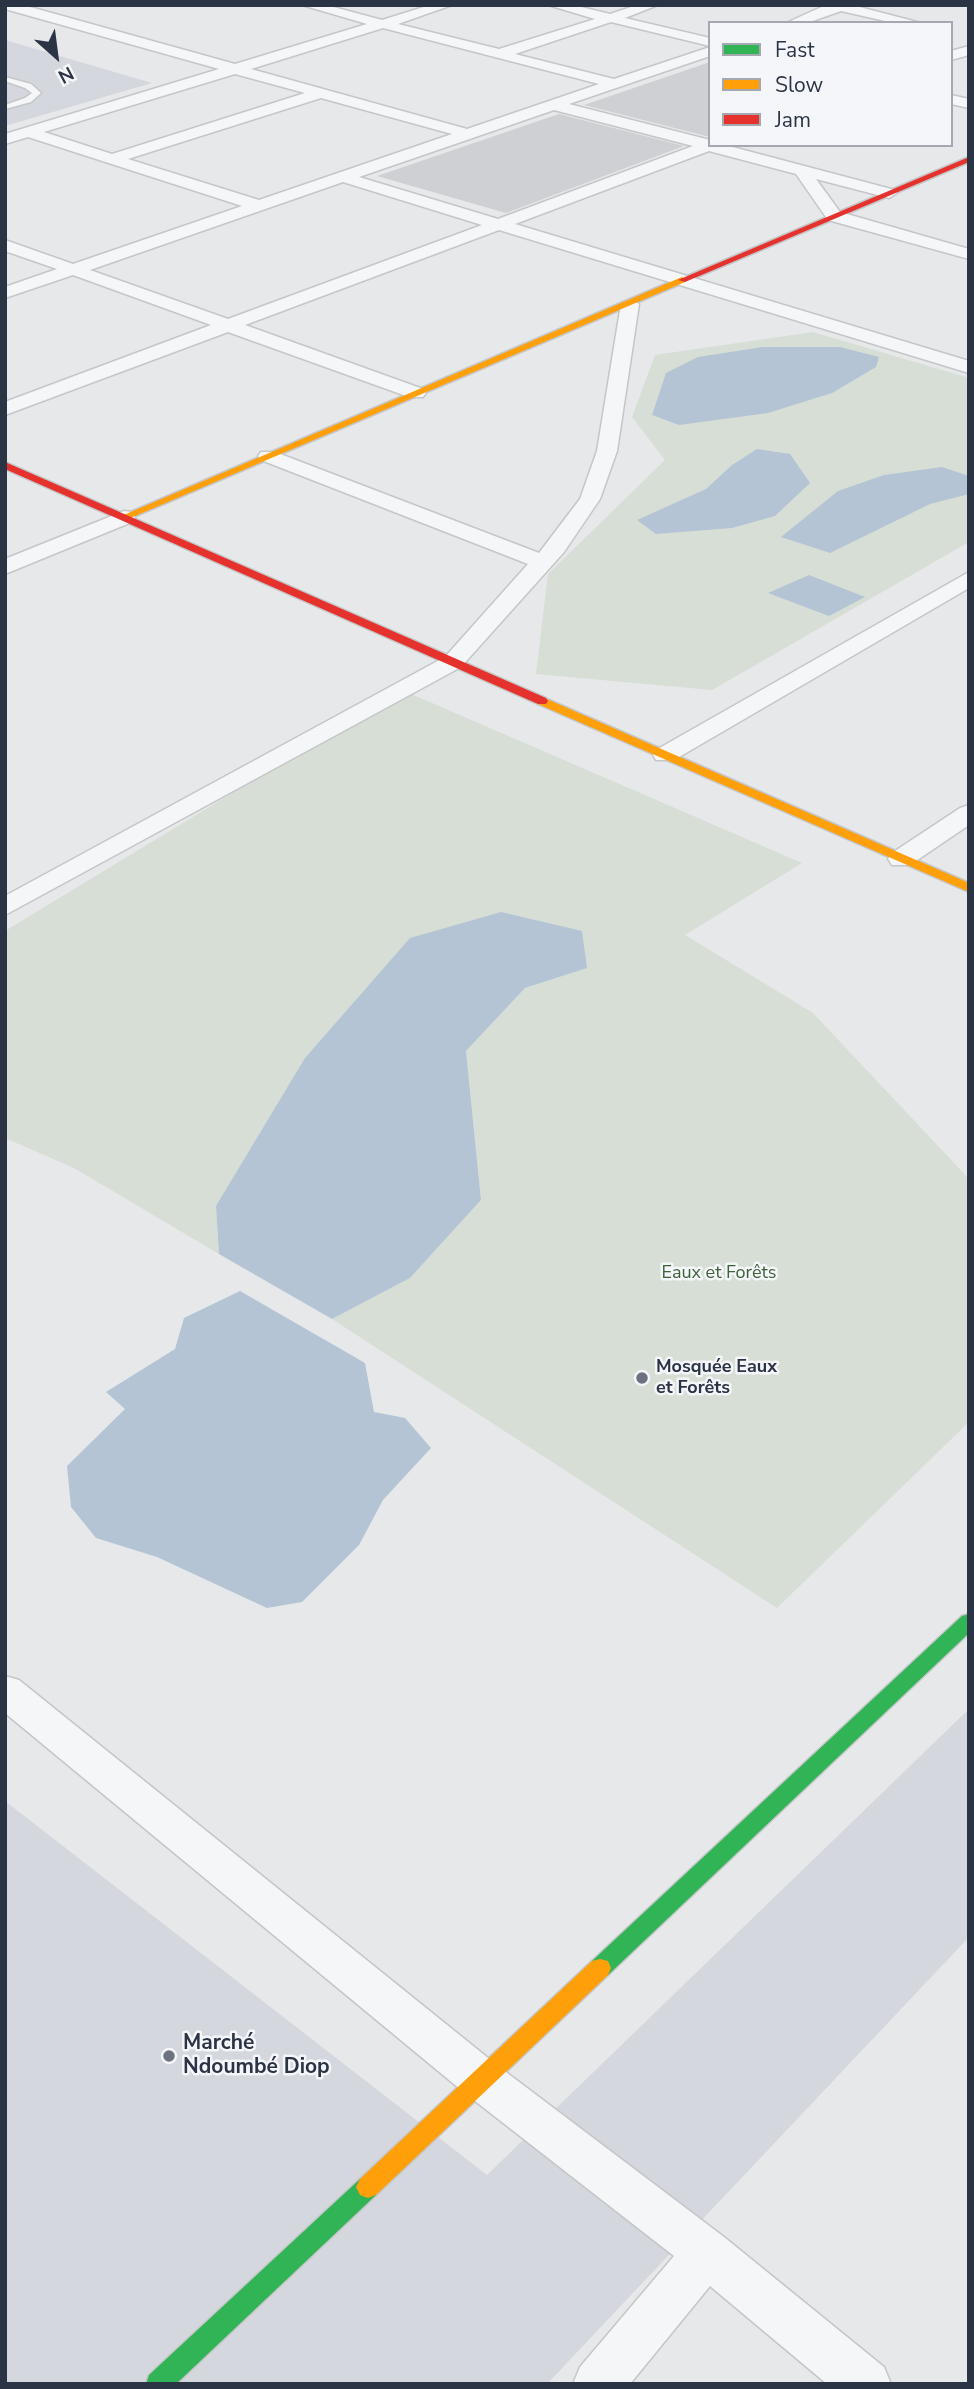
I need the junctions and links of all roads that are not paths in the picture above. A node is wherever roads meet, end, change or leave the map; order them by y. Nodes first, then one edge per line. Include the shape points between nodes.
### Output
1 (7, 5) edge
2 (309, 5) edge
3 (445, 5) edge
4 (555, 5) edge
5 (651, 5) edge
6 (839, 6) edge
7 (610, 18) junction
8 (798, 21) edge
9 (905, 21) edge
10 (383, 24) junction
11 (708, 42) edge
12 (708, 52) edge
13 (499, 54) junction
14 (235, 69) junction
15 (5, 79) edge
16 (616, 83) junction
17 (321, 93) junction
18 (554, 104) junction
19 (5, 107) edge
20 (28, 132) junction
21 (467, 134) junction
22 (5, 139) edge
23 (708, 145) edge
24 (708, 145) edge
25 (716, 147) edge
26 (112, 159) junction
27 (969, 159) edge
28 (802, 170) junction
29 (342, 177) junction
30 (889, 192) junction
31 (260, 206) junction
32 (834, 216) junction
33 (498, 225) junction
34 (5, 244) edge
35 (969, 254) edge
36 (74, 269) junction
37 (682, 280) junction
38 (5, 293) edge
39 (630, 304) junction
40 (227, 326) junction
41 (969, 366) edge
42 (415, 393) junction
43 (5, 410) edge
44 (268, 456) junction
45 (5, 465) edge
46 (124, 517) junction
47 (542, 562) junction
48 (5, 567) edge
49 (969, 579) edge
50 (453, 662) junction
51 (665, 755) junction
52 (969, 813) edge
53 (901, 859) junction
54 (969, 888) edge
55 (5, 907) edge
56 (969, 1621) edge
57 (5, 1691) edge
58 (482, 2080) junction
59 (708, 2253) junction
60 (158, 2384) edge
61 (598, 2384) edge
62 (866, 2384) edge

1 - 14 street
2 - 10 street
3 - 10 street
4 - 7 street
5 - 7 street
6 - 8 street
6 - 9 street
7 - 11 street
7 - 13 street
10 - 13 street
10 - 14 street
12 - 16 street
13 - 16 street
14 - 17 street
14 - 20 street
15 - 19 lane via 37,93
16 - 18 street
17 - 21 street
17 - 26 street
18 - 21 street
18 - 23 street
20 - 22 street
20 - 26 street
21 - 29 street
24 - 33 street
25 - 28 street
26 - 31 street
27 - 30 street
28 - 30 street
28 - 32 street
29 - 31 street
29 - 33 street
30 - 32 street
31 - 36 street
32 - 35 street
32 - 37 street
33 - 37 street
33 - 40 street
34 - 36 street
36 - 38 street
36 - 40 street
37 - 39 street
37 - 41 street
39 - 42 street
39 - 47 street via 607,451 590,499
40 - 42 street
40 - 43 street
42 - 44 street
44 - 46 street
44 - 47 street
45 - 46 street
46 - 48 street
46 - 50 street
47 - 50 street
49 - 51 street
50 - 51 street
50 - 55 street
51 - 53 street
52 - 53 street
53 - 54 street
56 - 58 street
57 - 58 street
58 - 59 street
58 - 60 street
59 - 61 street
59 - 62 street

